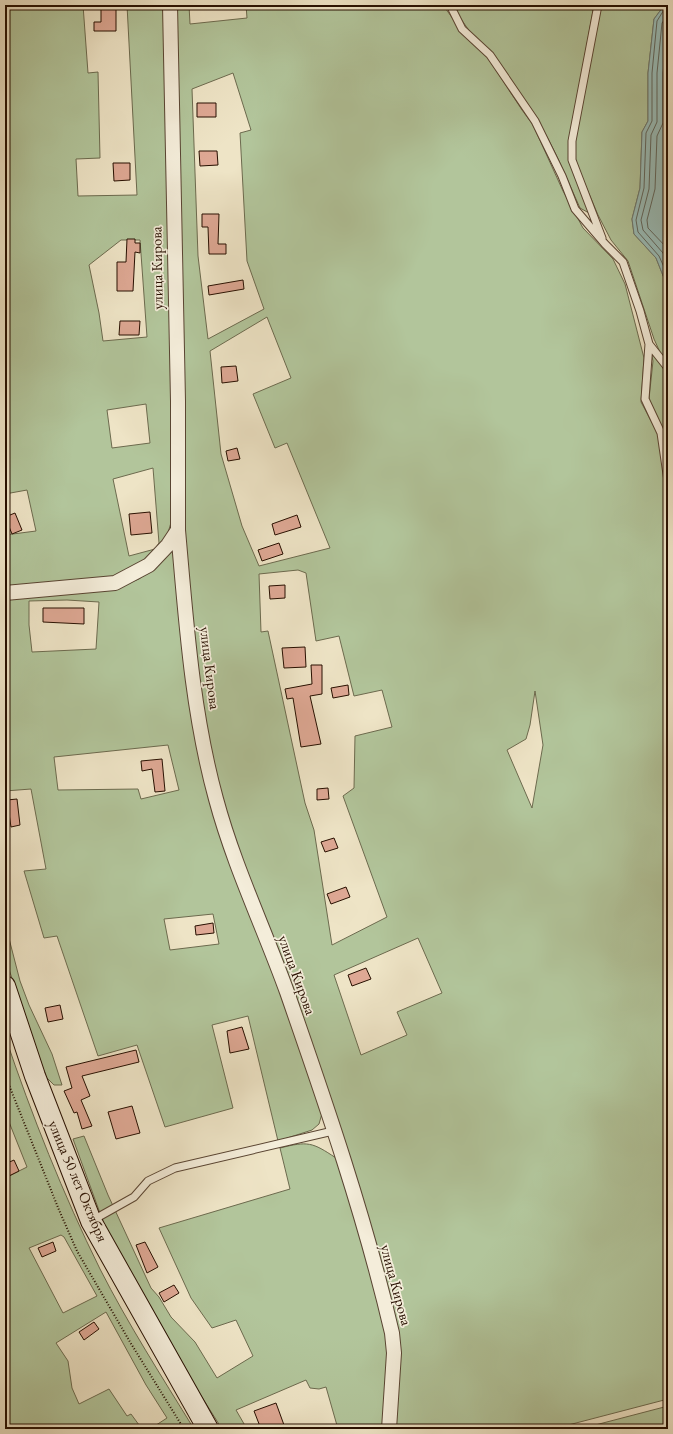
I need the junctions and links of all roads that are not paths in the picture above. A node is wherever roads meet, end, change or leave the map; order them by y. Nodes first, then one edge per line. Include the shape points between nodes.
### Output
1 (170, 5) edge
2 (450, 5) edge
3 (598, 5) edge
4 (605, 244) junction
5 (649, 344) junction
6 (668, 368) edge
7 (668, 481) edge
8 (178, 530) junction
9 (5, 593) edge
10 (5, 986) edge
11 (334, 1131) junction
12 (91, 1222) junction
13 (208, 1429) edge
14 (389, 1429) edge

1 - 8 street, улица Кирова
2 - 4 lane via 462,29 490,55 535,121 575,209
3 - 4 lane via 572,141 572,160
4 - 5 lane via 623,262
5 - 6 lane
5 - 7 lane via 645,400 661,433
8 - 9 street via 149,565 114,583
8 - 11 street, улица Кирова via 194,691 216,799 230,846 286,991
10 - 12 main road, улица 50 лет Октября via 35,1076
11 - 12 lane via 175,1168 148,1181 134,1197
11 - 14 street, улица Кирова via 360,1214 392,1333 394,1353
12 - 13 main road, улица 50 лет Октября

